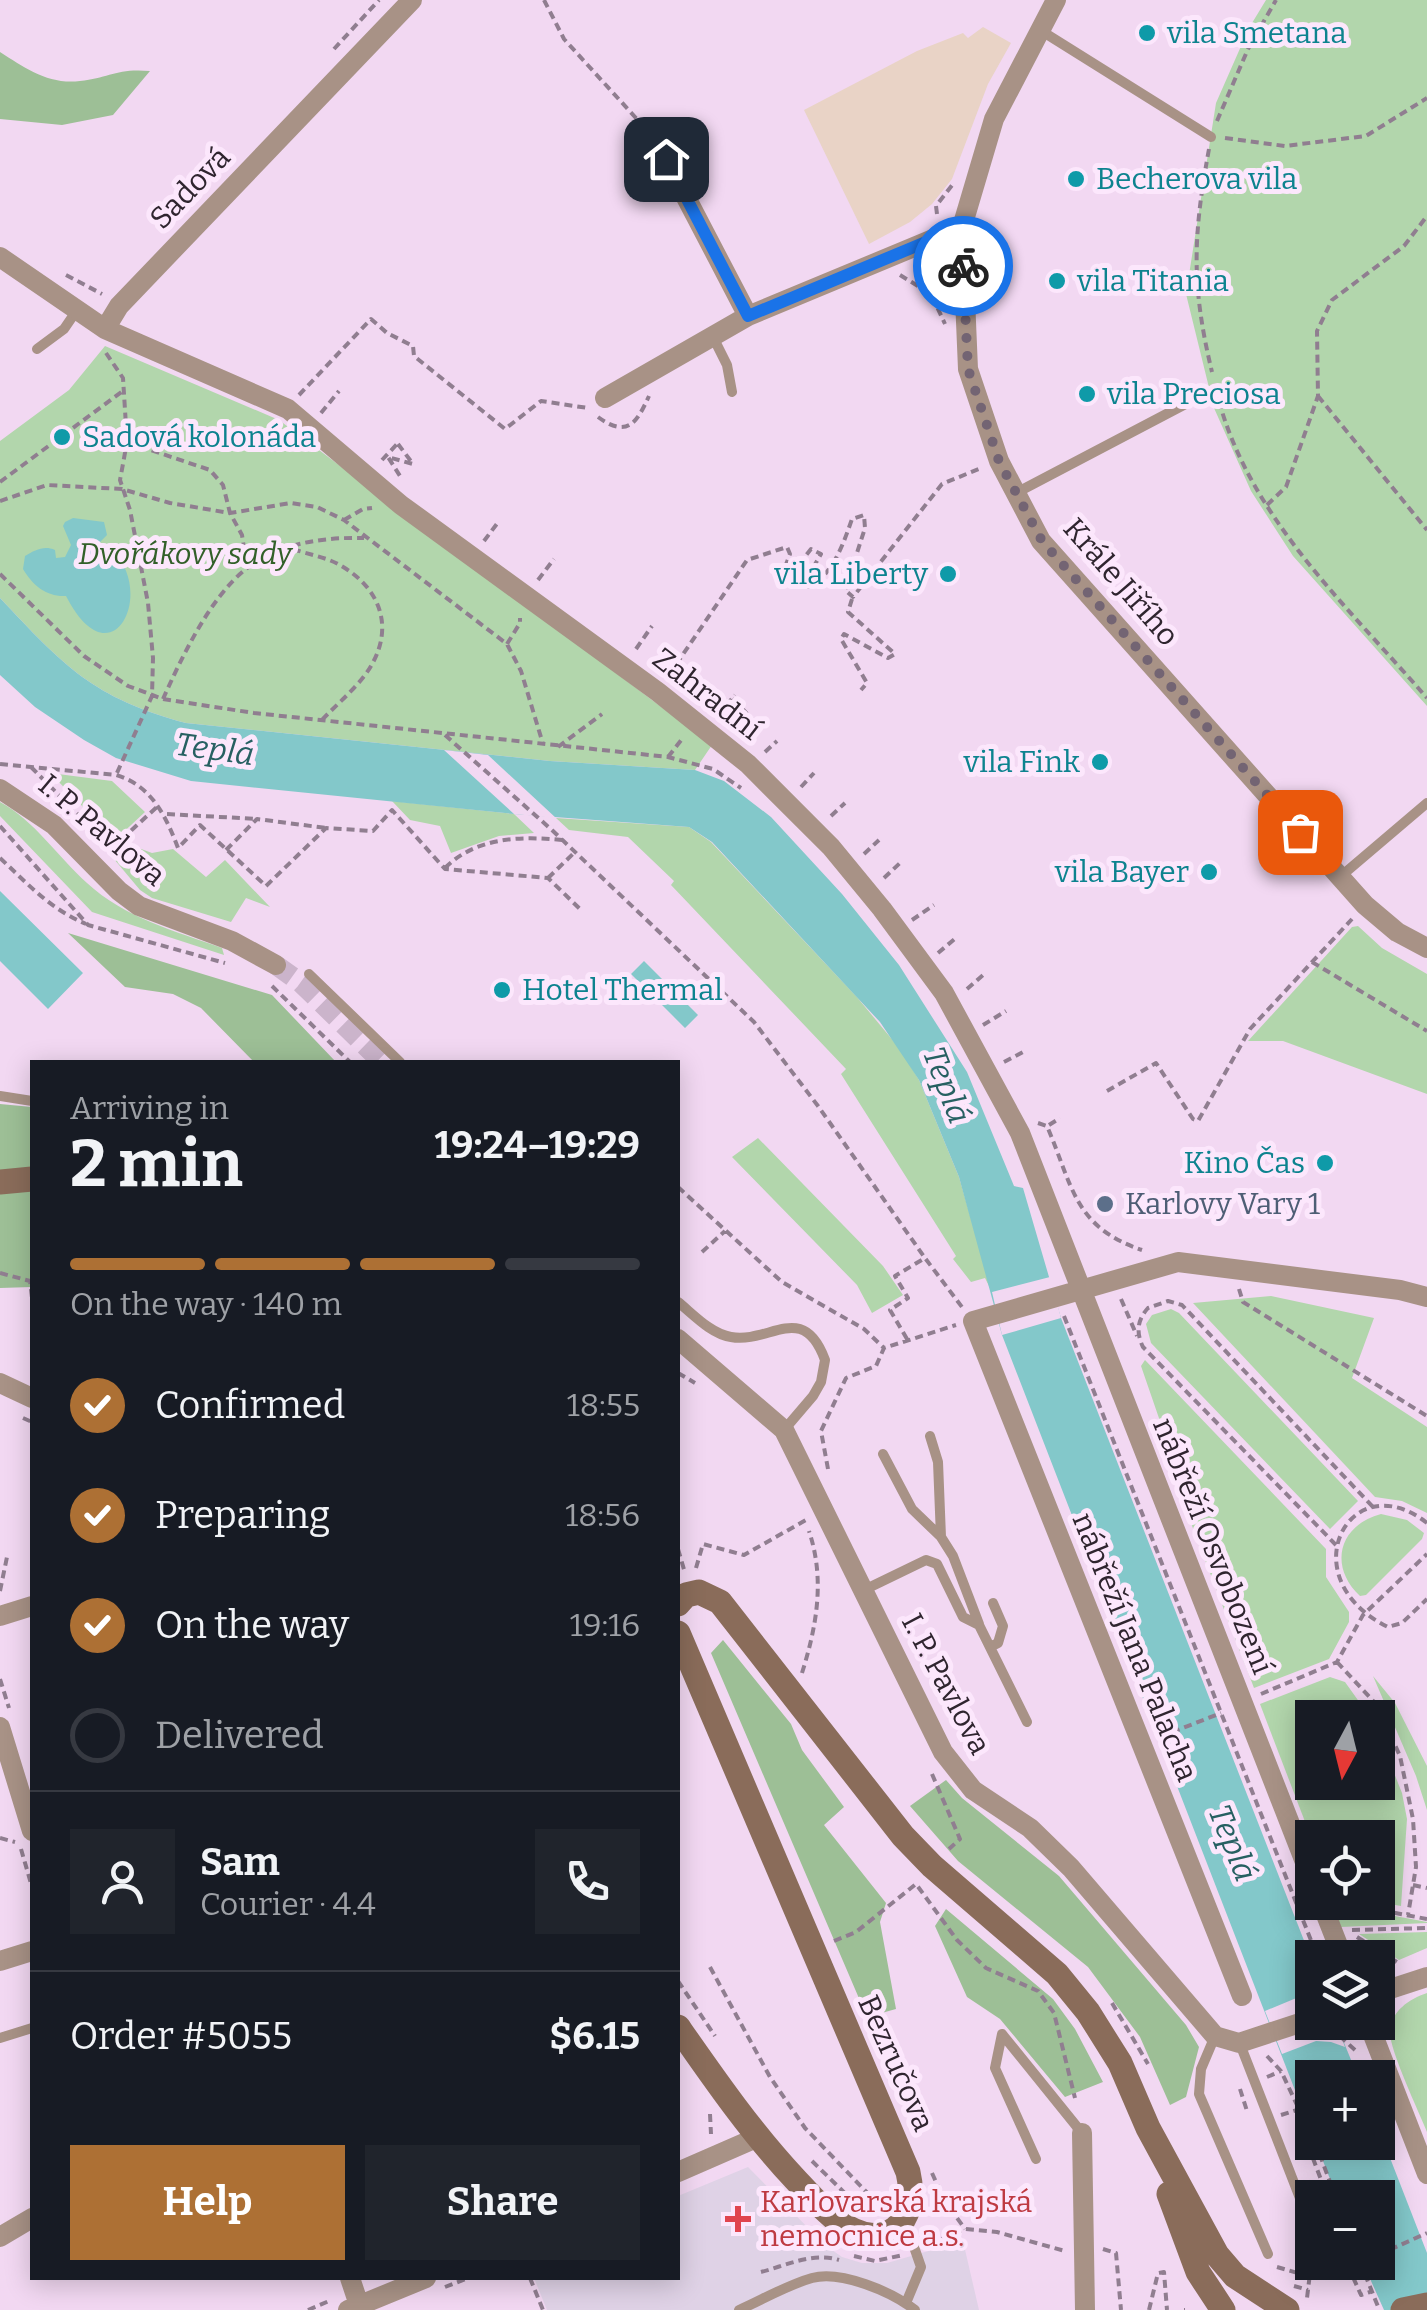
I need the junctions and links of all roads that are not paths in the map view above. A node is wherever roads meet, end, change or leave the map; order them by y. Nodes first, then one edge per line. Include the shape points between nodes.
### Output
1 (412, 0) edge
2 (1056, 0) edge
3 (1040, 30) junction
4 (1211, 137) road end
5 (666, 159) road end
6 (962, 227) junction
7 (0, 257) edge
8 (77, 310) junction
9 (748, 316) junction
10 (105, 330) junction
11 (712, 336) junction
12 (37, 349) dead end
13 (1216, 388) road end
14 (732, 392) dead end
15 (596, 403) road end
16 (1016, 493) junction
17 (0, 789) edge
18 (1427, 803) edge
19 (1340, 876) junction
20 (1427, 948) edge
21 (269, 970) tunnel mouth
22 (309, 974) dead end
23 (398, 1060) edge
24 (0, 1096) edge
25 (30, 1100) edge
26 (30, 1179) edge
27 (0, 1182) edge
28 (1080, 1290) junction
29 (1427, 1297) edge
30 (680, 1304) edge
31 (680, 1341) edge
32 (0, 1383) edge
33 (30, 1397) edge
34 (784, 1430) junction
35 (930, 1436) dead end
36 (883, 1454) dead end
37 (941, 1537) junction
38 (863, 1590) junction
39 (680, 1602) edge
40 (993, 1603) dead end
41 (30, 1607) edge
42 (0, 1616) edge
43 (979, 1625) junction
44 (680, 1638) edge
45 (990, 1648) junction
46 (1027, 1722) dead end
47 (0, 1728) edge
48 (26, 1837) edge
49 (1295, 1837) edge
50 (30, 1952) edge
51 (0, 1961) edge
52 (1427, 1977) edge
53 (1395, 1988) edge
54 (1242, 1996) dead end
55 (1295, 2024) edge
56 (30, 2029) edge
57 (680, 2030) edge
58 (1215, 2036) junction
59 (1257, 2037) junction
60 (0, 2038) edge
61 (1375, 2040) edge
62 (1148, 2128) junction
63 (1082, 2132) joint
64 (756, 2138) junction
65 (1036, 2159) dead end
66 (680, 2171) edge
67 (1427, 2174) edge
68 (1298, 2180) edge
69 (30, 2219) edge
70 (904, 2220) junction
71 (0, 2237) edge
72 (1268, 2254) road end
73 (350, 2280) edge
74 (421, 2280) edge
75 (1295, 2302) edge
76 (911, 2306) edge
77 (354, 2308) edge
78 (739, 2310) edge
79 (1085, 2310) edge
80 (1223, 2310) edge

1 - 10 street, Sadová via 119,306
2 - 3 street, Krále Jiřího
3 - 4 lane
3 - 6 street, Krále Jiřího via 994,119
5 - 9 street
6 - 9 street
6 - 16 street, Krále Jiřího via 968,369
7 - 8 street
8 - 10 street
8 - 12 lane
9 - 11 street
10 - 28 street, Zahradní via 288,409 402,506 669,690 748,764 831,847 944,992 1020,1133
11 - 14 lane
11 - 15 street
13 - 16 lane
16 - 19 street, Krále Jiřího via 1042,541
17 - 21 street, I. P. Pavlova via 54,825 139,906 232,940
18 - 19 lane
19 - 20 street, Krále Jiřího via 1397,932
22 - 23 lane
24 - 25 lane
26 - 27 street
28 - 29 street via 1178,1262
28 - 49 street, nábřeží Osvobození
28 - 54 street, nábřeží Jana Palacha via 973,1320
30 - 34 lane via 732,1338 791,1327 813,1338 824,1372
31 - 34 street, I. P. Pavlova
32 - 33 street
34 - 38 street, I. P. Pavlova
35 - 37 lane via 938,1462
36 - 37 lane via 912,1509
37 - 43 lane
38 - 43 lane via 926,1560 938,1564 963,1617
38 - 58 street, I. P. Pavlova via 956,1772 1072,1868
39 - 62 street via 700,1592 720,1602 903,1836 1057,1974 1106,2036
40 - 45 lane via 1003,1626
41 - 42 street
43 - 45 lane
44 - 70 street, Bezručova via 908,2172 911,2200
45 - 46 lane
47 - 48 street
50 - 51 street
52 - 53 street
55 - 59 street
56 - 60 lane
57 - 64 street
58 - 59 street
58 - 72 lane via 1199,2094
59 - 68 lane
61 - 67 street
62 - 75 street via 1217,2255 1235,2276
62 - 80 street via 1181,2232
63 - 65 lane via 1002,2034 995,2068
63 - 79 street
64 - 66 street
64 - 70 street via 852,2230 883,2235
69 - 71 street
70 - 76 lane via 921,2267
73 - 77 street
74 - 77 street
76 - 78 lane via 842,2279 814,2277

